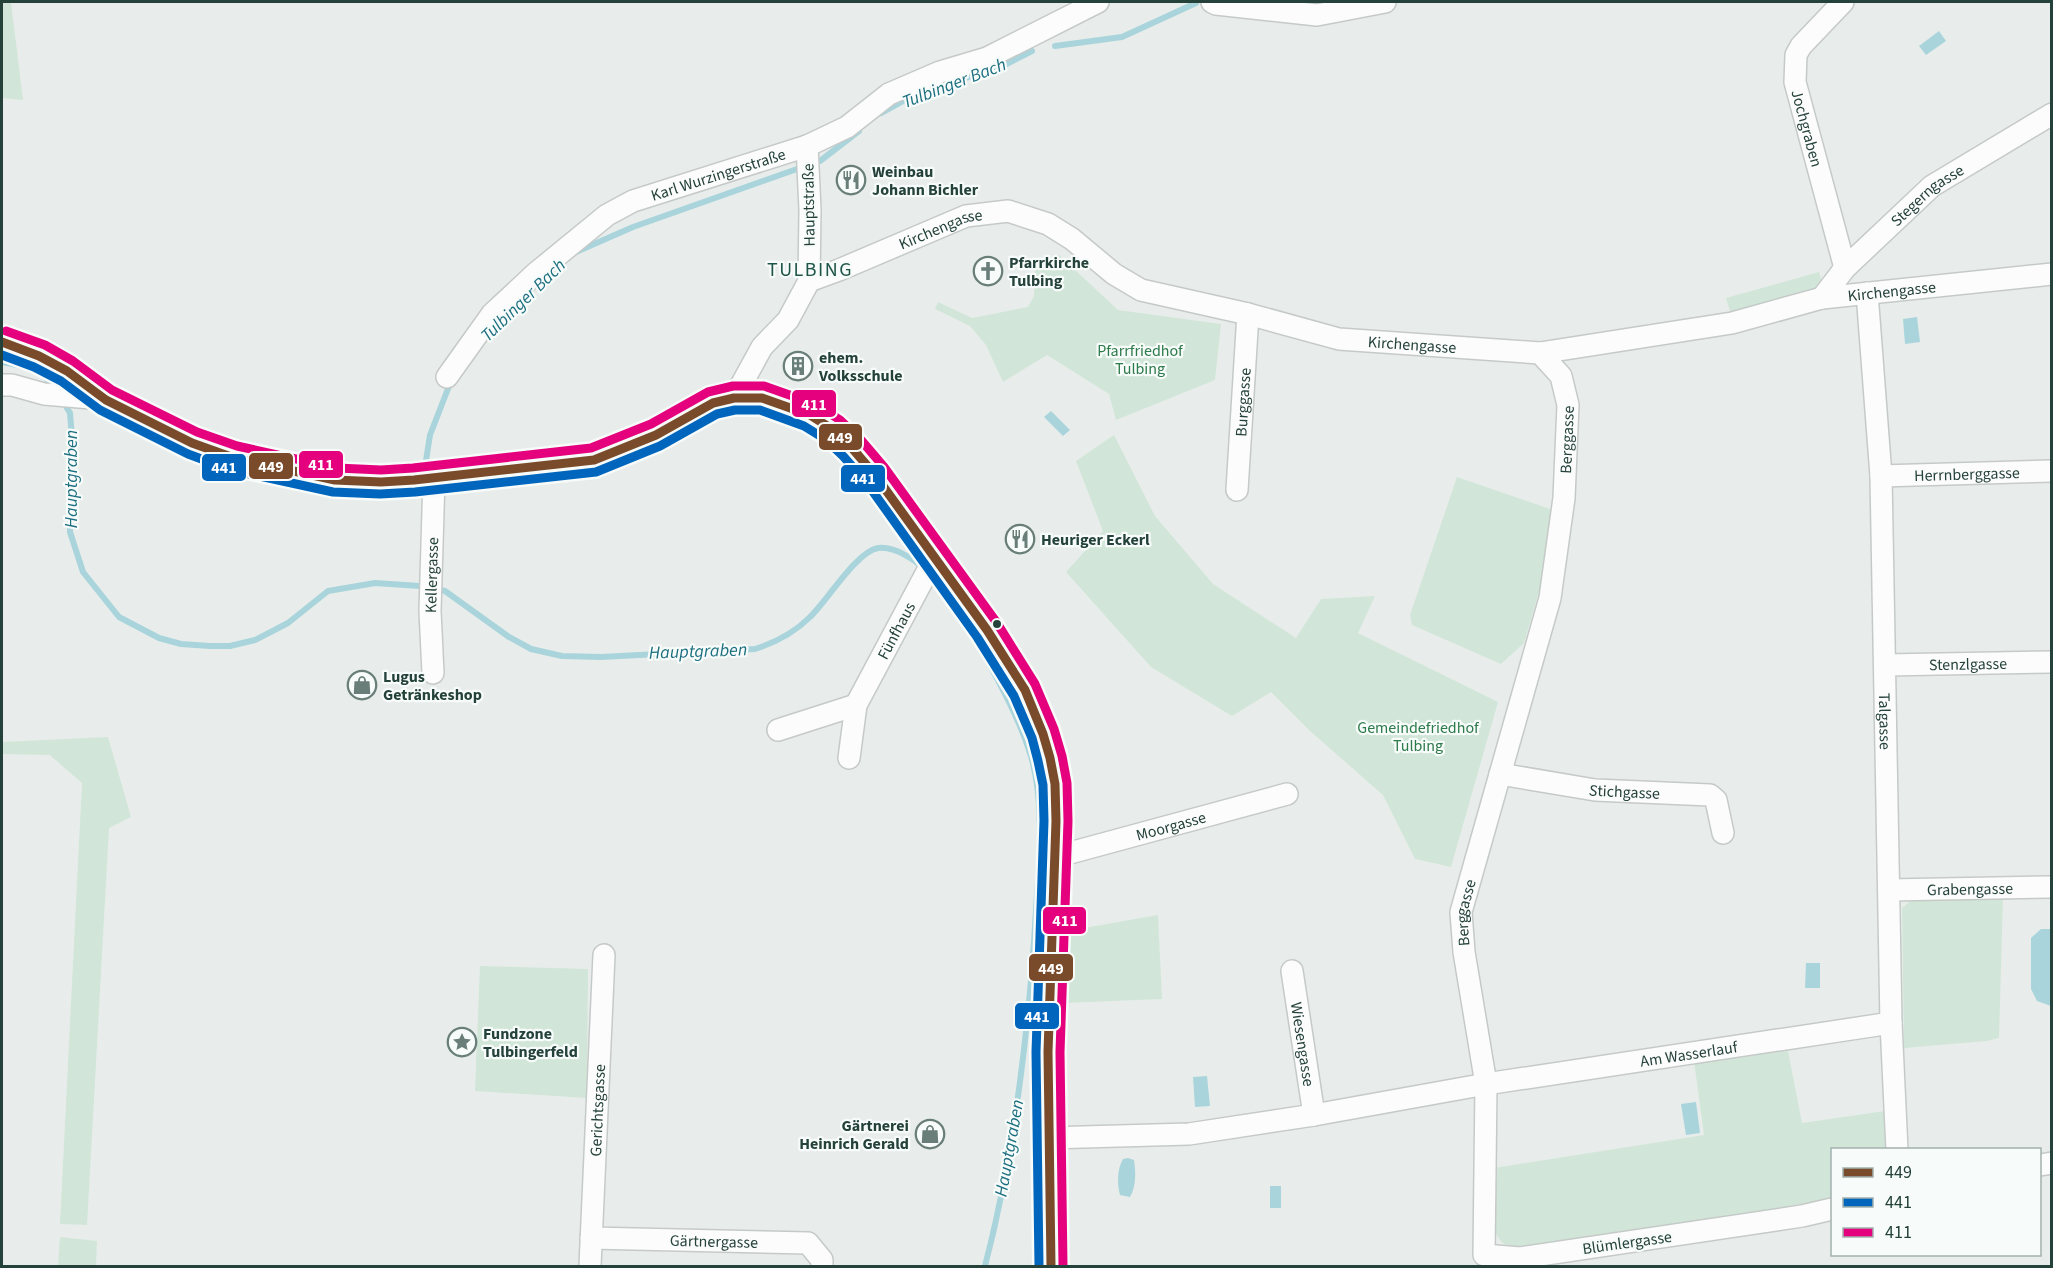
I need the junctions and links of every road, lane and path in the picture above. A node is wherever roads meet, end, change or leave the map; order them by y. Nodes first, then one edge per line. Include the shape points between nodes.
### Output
1 (1098, 2) edge
2 (1212, 2) edge
3 (1385, 2) edge
4 (1843, 2) edge
5 (2052, 114) edge
6 (807, 146) junction
7 (1845, 268) junction
8 (2052, 274) edge
9 (809, 281) junction
10 (1867, 293) junction
11 (1822, 298) junction
12 (1248, 314) junction
13 (2, 342) edge
14 (1540, 353) junction
15 (447, 377) dead end
16 (2, 385) edge
17 (734, 398) junction
18 (106, 400) junction
19 (2052, 471) edge
20 (1881, 476) junction
21 (434, 478) junction
22 (1237, 490) dead end
23 (935, 558) junction
24 (2052, 662) edge
25 (1886, 665) junction
26 (433, 673) dead end
27 (856, 705) junction
28 (778, 730) dead end
29 (849, 758) dead end
30 (1500, 774) junction
31 (1287, 794) dead end
32 (1723, 833) dead end
33 (1055, 857) junction
34 (2052, 887) edge
35 (1889, 890) junction
36 (604, 955) dead end
37 (1292, 971) dead end
38 (1891, 1023) junction
39 (1486, 1084) junction
40 (1314, 1115) junction
41 (1048, 1138) junction
42 (1897, 1148) edge
43 (1831, 1209) edge
44 (591, 1238) junction
45 (1484, 1261) edge
46 (590, 1266) edge
47 (822, 1266) edge
48 (1051, 1266) edge

1 - 6 street, Karl Wurzingerstraße via 987,57 889,94 847,127
2 - 3 street via 1317,15
4 - 7 street, Jochgraben via 1801,46 1796,55 1795,82
5 - 7 street, Stegerngasse via 1932,186
6 - 9 street, Hauptstraße
6 - 15 street, Karl Wurzingerstraße via 633,201 607,215 492,314
7 - 11 street, Stegerngasse
8 - 10 street, Kirchengasse
9 - 12 street, Kirchengasse via 966,216 1008,211 1048,224 1141,290
9 - 17 street, Hauptstraße via 788,320 762,347
10 - 11 street, Kirchengasse
10 - 20 street, Talgasse
11 - 14 street, Kirchengasse via 1732,323
12 - 14 street, Kirchengasse via 1339,339
12 - 22 street, Burggasse
13 - 18 street via 67,371
14 - 30 street, Berggasse via 1561,376 1568,405 1564,498 1550,598
16 - 18 street
17 - 21 street via 713,403 656,435 594,460
17 - 23 street via 762,398 786,405 832,429 875,476
18 - 21 street via 192,443 234,458 335,480
19 - 20 street, Herrnberggasse
20 - 25 street, Talgasse
21 - 26 street, Kellergasse via 430,578
23 - 27 street, Fünfhaus
23 - 33 street via 1025,690 1043,734 1055,784
24 - 25 street, Stenzlgasse
25 - 35 street, Talgasse
27 - 28 street
27 - 29 street, Fünfhaus
30 - 32 street, Stichgasse via 1595,790 1710,795 1716,800
30 - 39 street, Berggasse via 1461,912
31 - 33 street, Moorgasse
33 - 41 street
34 - 35 street, Grabengasse
35 - 38 street, Talgasse
36 - 44 street, Gerichtsgasse
37 - 40 street, Wiesengasse
38 - 39 street, Am Wasserlauf
38 - 42 street, Talgasse
39 - 40 street
39 - 45 street, Blümlergasse
40 - 41 street via 1189,1134
41 - 48 street
43 - 45 street, Blümlergasse
44 - 46 street, Gerichtsgasse
44 - 47 street, Gärtnergasse via 808,1244 822,1260

